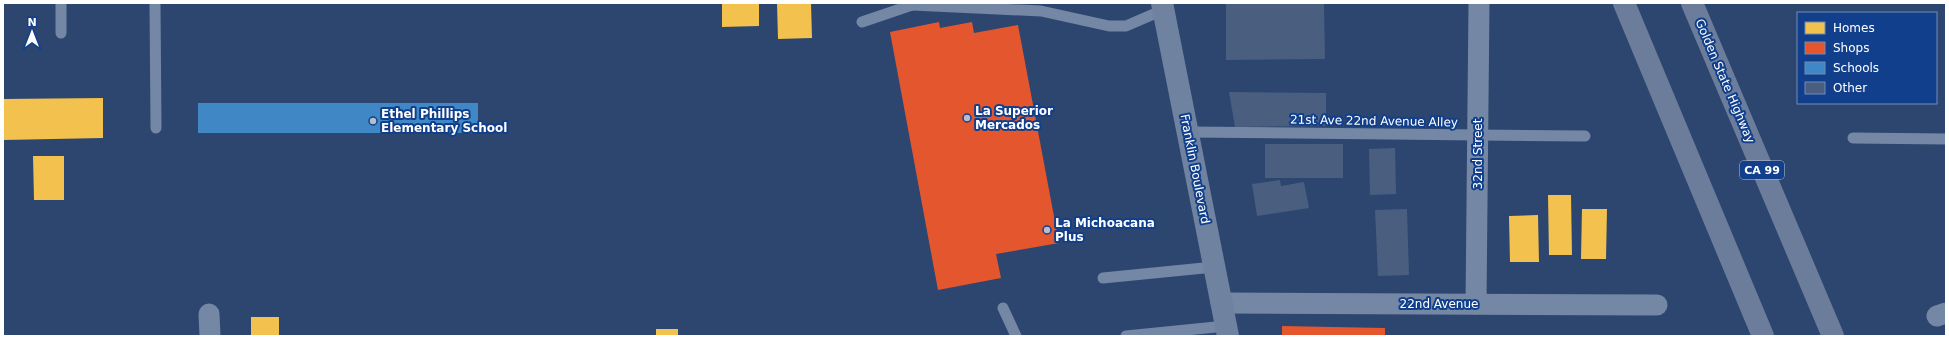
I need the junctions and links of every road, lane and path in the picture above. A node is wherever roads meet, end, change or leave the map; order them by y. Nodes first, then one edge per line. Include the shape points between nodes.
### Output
1 (61, 3) edge
2 (155, 3) edge
3 (1478, 3) edge
4 (1624, 3) edge
5 (1692, 3) edge
6 (912, 4) edge
7 (1163, 6) edge
8 (862, 22) dead end
9 (61, 33) dead end
10 (156, 128) dead end
11 (1188, 132) junction
12 (1478, 135) junction
13 (1585, 136) dead end
14 (1853, 138) dead end
15 (1946, 139) edge
16 (1214, 267) junction
17 (1103, 278) dead end
18 (1222, 303) junction
19 (1476, 304) junction
20 (1657, 305) dead end
21 (1003, 308) dead end
22 (209, 314) dead end
23 (1227, 331) edge
24 (210, 336) edge
25 (1016, 336) edge
26 (1126, 336) edge
27 (1763, 336) edge
28 (1833, 336) edge

1 - 9 lane
2 - 10 lane
3 - 12 street, 32nd Street
4 - 27 highway
5 - 28 highway, Golden State Highway / CA 99
6 - 7 lane via 1041,12 1108,26 1126,26
6 - 8 lane
7 - 11 main road, Franklin Boulevard
11 - 12 lane, 21st Ave 22nd Avenue Alley
11 - 16 main road, Franklin Boulevard
12 - 13 lane, 21st Ave 22nd Avenue Alley
12 - 19 street, 32nd Street
14 - 15 lane
16 - 17 lane
16 - 18 main road, Franklin Boulevard
18 - 19 street, 22nd Avenue
18 - 23 main road, Franklin Boulevard
19 - 20 street, 22nd Avenue
21 - 25 lane
22 - 24 street
23 - 26 lane

